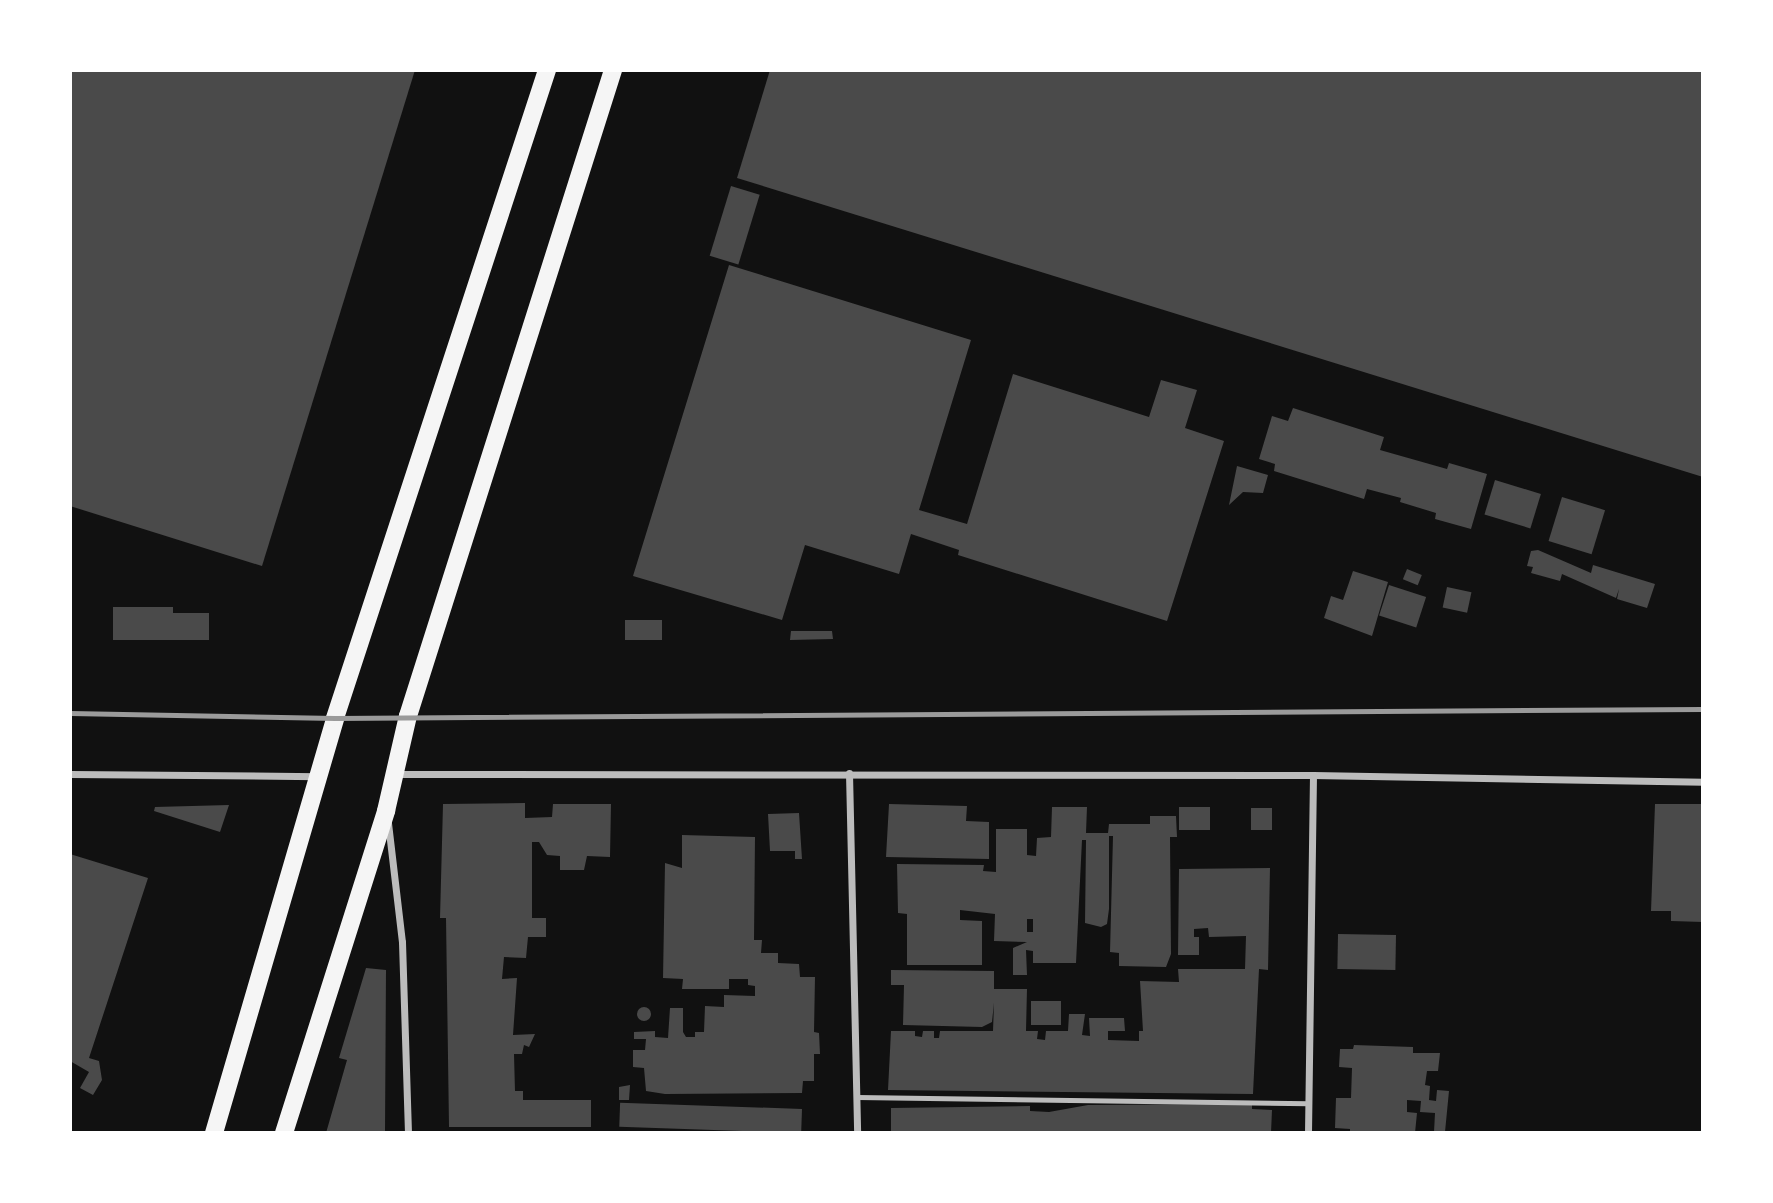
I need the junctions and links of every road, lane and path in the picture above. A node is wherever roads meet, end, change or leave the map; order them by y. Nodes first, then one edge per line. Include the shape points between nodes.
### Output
1 (547, 70) edge
2 (613, 70) edge
3 (849, 773) junction
4 (70, 774) edge
5 (395, 774) junction
6 (1314, 775) junction
7 (319, 776) junction
8 (1703, 782) edge
9 (386, 811) junction
10 (858, 1097) junction
11 (1308, 1102) junction
12 (214, 1133) edge
13 (284, 1133) edge
14 (408, 1133) edge
15 (857, 1133) edge
16 (1307, 1133) edge

1 - 7 main road
2 - 5 main road via 408,716
3 - 5 street
3 - 6 street
3 - 10 street
4 - 7 street
5 - 9 main road
6 - 8 street
6 - 11 street
7 - 12 main road
9 - 13 main road
9 - 14 street via 402,942
10 - 11 lane
10 - 15 street
11 - 16 street

